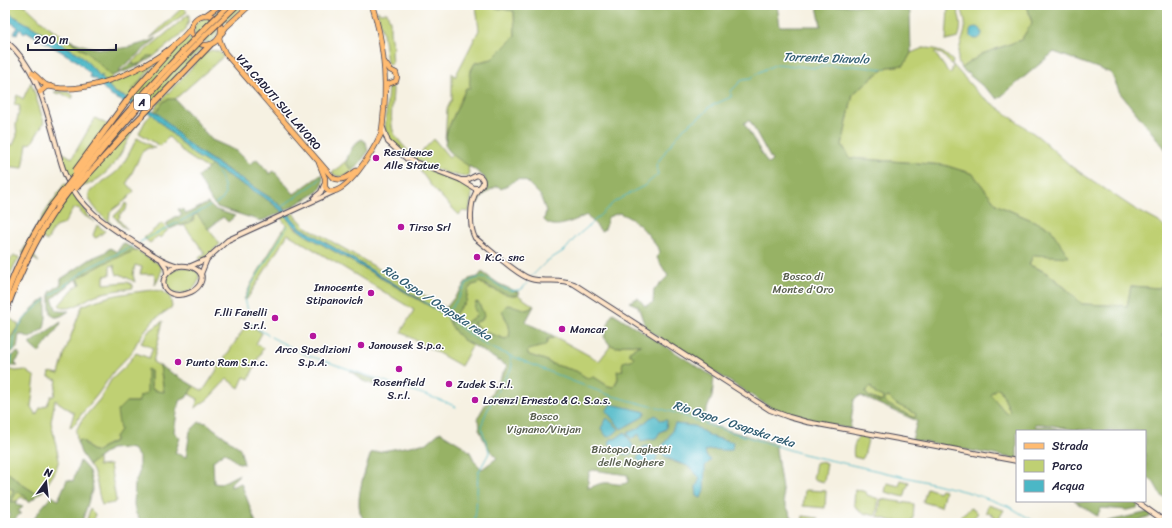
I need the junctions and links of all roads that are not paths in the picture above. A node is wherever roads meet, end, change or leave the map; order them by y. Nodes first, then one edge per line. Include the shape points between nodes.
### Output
1 (220, 5) edge
2 (229, 5) edge
3 (237, 5) edge
4 (250, 5) edge
5 (372, 5) edge
6 (205, 15) junction
7 (192, 26) junction
8 (220, 36) junction
9 (5, 40) edge
10 (210, 45) junction
11 (173, 47) junction
12 (225, 53) junction
13 (385, 62) junction
14 (390, 70) junction
15 (32, 73) junction
16 (385, 73) junction
17 (385, 79) junction
18 (390, 83) junction
19 (50, 86) junction
20 (385, 91) junction
21 (40, 92) junction
22 (383, 128) junction
23 (378, 140) junction
24 (388, 142) junction
25 (320, 163) junction
26 (362, 164) junction
27 (471, 178) junction
28 (335, 179) junction
29 (462, 180) junction
30 (324, 183) junction
31 (472, 186) junction
32 (480, 187) junction
33 (334, 191) junction
34 (474, 196) junction
35 (311, 201) junction
36 (57, 207) junction
37 (50, 208) junction
38 (161, 259) junction
39 (207, 259) junction
40 (180, 266) junction
41 (191, 266) junction
42 (167, 273) junction
43 (201, 274) junction
44 (5, 299) edge
45 (5, 314) edge
46 (1016, 461) edge
47 (1137, 502) edge
48 (1167, 523) edge

1 - 6 main road
2 - 37 highway, A, bridge via 138,99
3 - 36 highway, A, bridge via 165,76
4 - 8 main road
5 - 13 main road
6 - 7 main road via 196,19
6 - 8 main road via 214,17 218,22
7 - 10 main road via 191,33 195,40
7 - 11 main road
8 - 10 main road
8 - 12 main road, VIA CADUTI SUL LAVORO
9 - 15 main road via 16,50
10 - 12 main road, VIA CADUTI SUL LAVORO
10 - 36 highway, bridge
11 - 19 main road via 138,69 111,80 67,88
11 - 37 highway, bridge via 134,91
12 - 25 main road, VIA CADUTI SUL LAVORO
13 - 14 main road
13 - 16 main road
14 - 16 main road
14 - 18 main road via 395,71 397,77
15 - 19 main road
15 - 21 main road
16 - 17 main road
17 - 18 main road
17 - 20 main road
18 - 20 main road
19 - 21 main road
20 - 22 main road
21 - 38 main road via 62,164 76,194 102,222
22 - 23 main road
22 - 24 main road
23 - 24 main road
23 - 26 main road
24 - 29 main road via 407,159
25 - 28 main road, VIA CADUTI SUL LAVORO
25 - 30 main road, VIA CADUTI SUL LAVORO
26 - 28 main road via 349,176
26 - 33 main road via 353,178
27 - 29 main road
27 - 31 main road
27 - 32 main road via 475,175 481,177 483,182
28 - 30 main road via 328,178
28 - 33 main road via 339,184
29 - 31 main road
30 - 33 main road via 326,189
30 - 35 main road via 321,192
31 - 32 main road
31 - 34 main road
32 - 34 main road
33 - 35 main road
34 - 46 main road via 471,220 475,238 523,276 533,280 562,280 574,284 770,410 807,422
35 - 39 main road via 228,240
36 - 45 highway, A via 36,241
37 - 44 highway, A via 21,259
38 - 40 main road
38 - 42 main road
39 - 41 main road
39 - 43 main road
40 - 41 main road
40 - 42 main road
41 - 43 main road
42 - 43 main road via 163,281 164,287 177,296 197,289
47 - 48 main road

